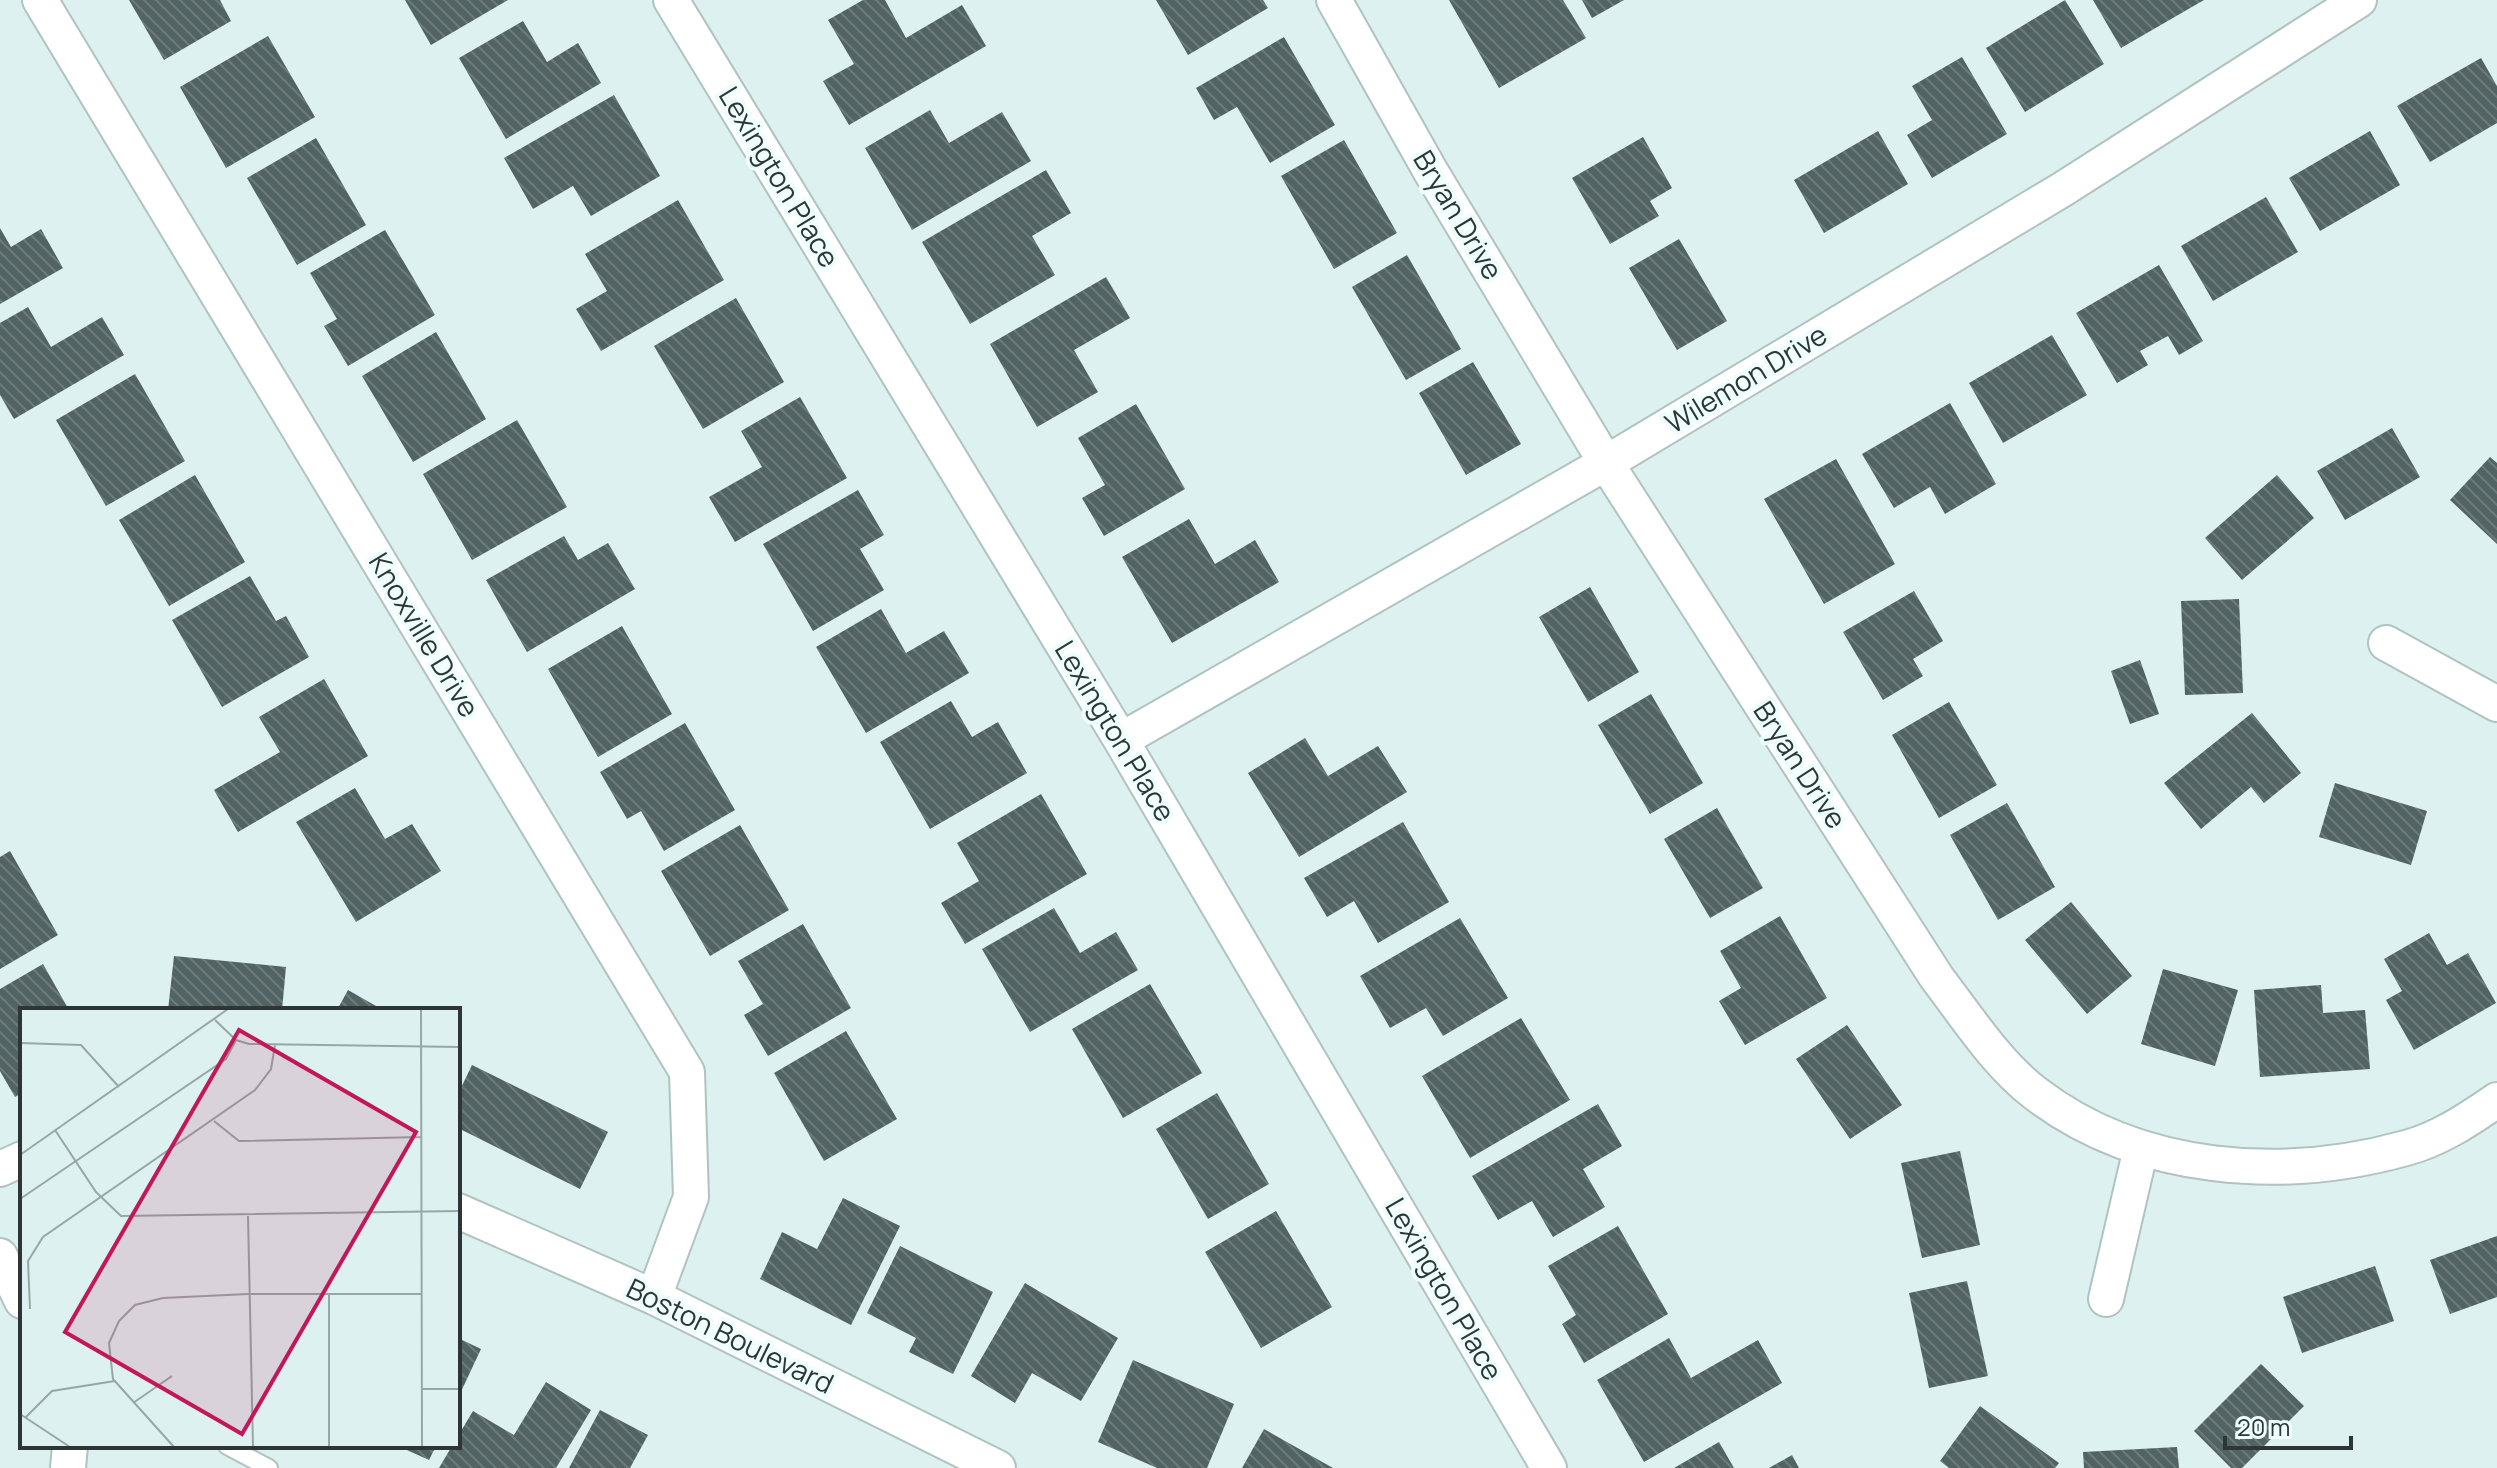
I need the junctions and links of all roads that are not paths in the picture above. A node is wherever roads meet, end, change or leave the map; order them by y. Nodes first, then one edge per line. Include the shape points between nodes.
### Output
1 (40, 0) edge
2 (671, 0) edge
3 (1334, 0) edge
4 (2359, 0) edge
5 (1606, 463) junction
6 (2386, 643) dead end
7 (2497, 704) edge
8 (1121, 740) junction
9 (2497, 1100) edge
10 (2141, 1148) junction
11 (20, 1160) edge
12 (0, 1169) edge
13 (460, 1212) edge
14 (0, 1256) edge
15 (20, 1297) edge
16 (654, 1297) junction
17 (2106, 1299) dead end
18 (71, 1448) edge
19 (231, 1448) edge
20 (68, 1468) edge
21 (269, 1468) edge
22 (998, 1468) edge
23 (1549, 1468) edge

1 - 16 street, Knoxville Drive via 687,1072 691,1197
2 - 8 street, Lexington Place
3 - 5 street, Bryan Drive
4 - 5 street, Wilemon Drive via 2063,189
5 - 8 street, Wilemon Drive
5 - 10 street, Bryan Drive via 1937,978 1989,1046 2034,1093 2080,1122
6 - 7 street
8 - 23 street, Lexington Place
9 - 10 street, Bryan Drive via 2454,1129 2407,1148 2293,1168 2235,1167
10 - 17 street
11 - 12 street
13 - 16 street, Boston Boulevard
14 - 15 street
16 - 22 street, Boston Boulevard
18 - 20 street
19 - 21 lane

